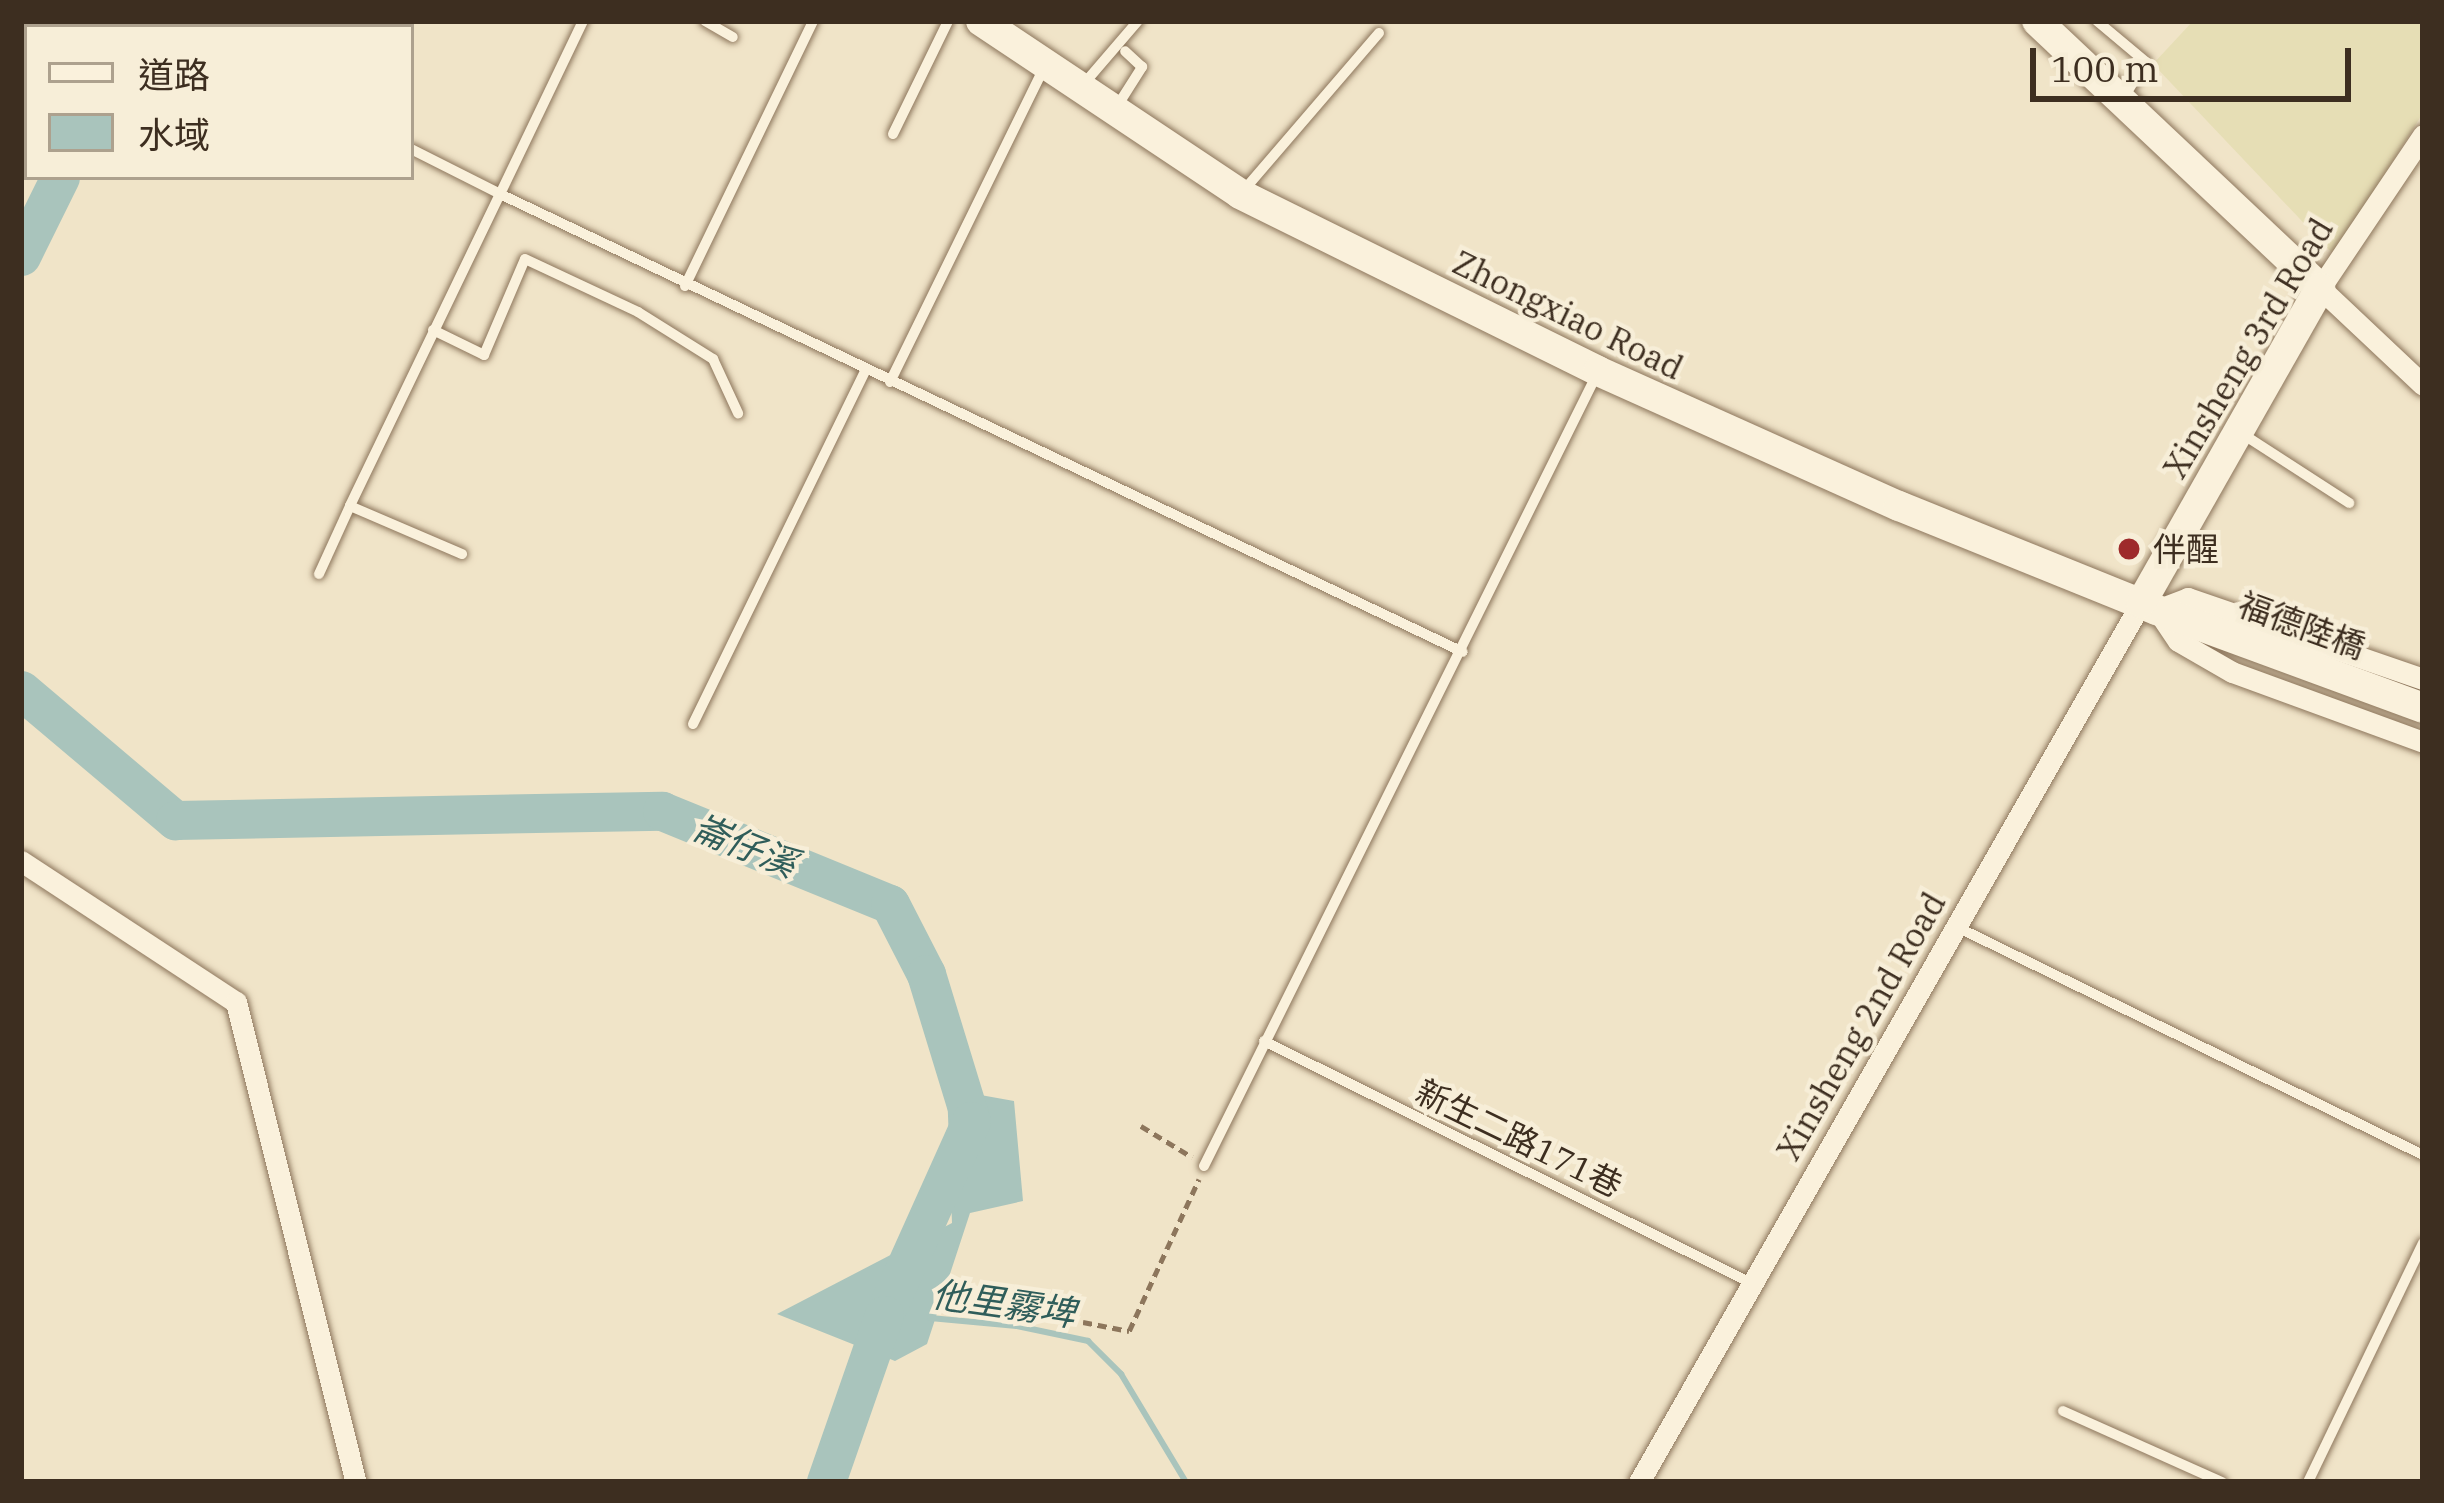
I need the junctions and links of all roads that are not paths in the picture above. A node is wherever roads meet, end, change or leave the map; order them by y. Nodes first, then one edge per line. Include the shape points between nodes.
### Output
1 (584, 21) edge
2 (705, 21) edge
3 (813, 21) edge
4 (948, 21) edge
5 (981, 21) edge
6 (1138, 21) edge
7 (2037, 21) edge
8 (2097, 21) edge
9 (1379, 33) dead end
10 (733, 37) dead end
11 (1125, 51) dead end
12 (1045, 65) junction
13 (1080, 88) junction
14 (2122, 100) junction
15 (1114, 110) junction
16 (893, 134) dead end
17 (2423, 135) edge
18 (414, 151) edge
19 (500, 194) junction
20 (1240, 194) junction
21 (685, 286) junction
22 (2320, 288) junction
23 (433, 330) junction
24 (865, 370) junction
25 (1598, 371) junction
26 (890, 382) junction
27 (2423, 386) edge
28 (738, 413) dead end
29 (2239, 431) junction
30 (2348, 503) dead end
31 (350, 506) junction
32 (462, 554) dead end
33 (319, 574) dead end
34 (2149, 607) junction
35 (1462, 652) junction
36 (2423, 680) edge
37 (2423, 707) edge
38 (693, 724) dead end
39 (2423, 742) edge
40 (21, 861) edge
41 (1957, 926) junction
42 (1264, 1041) junction
43 (2423, 1155) edge
44 (1204, 1166) road end
45 (2423, 1243) edge
46 (1751, 1283) junction
47 (2063, 1411) dead end
48 (356, 1482) edge
49 (1639, 1482) edge
50 (2222, 1482) edge
51 (2308, 1482) edge

1 - 19 lane
2 - 10 lane
3 - 21 lane
4 - 16 lane
5 - 12 main road, Zhongxiao Road
6 - 13 lane
7 - 14 main road
8 - 14 lane via 2146,62
9 - 20 lane
11 - 15 lane via 1142,67
12 - 13 main road, Zhongxiao Road
12 - 26 lane
13 - 15 main road, Zhongxiao Road
14 - 22 main road
15 - 20 main road, Zhongxiao Road
17 - 22 street, Xinsheng 3rd Road
18 - 19 lane
19 - 21 lane
19 - 23 lane
20 - 25 main road, Zhongxiao Road
21 - 24 lane
22 - 27 street
22 - 29 main road, Xinsheng 3rd Road
23 - 28 lane via 484,355 525,259 638,311 713,359
23 - 31 lane
24 - 26 lane
24 - 38 lane
25 - 34 main road, Zhongxiao Road
25 - 35 lane
26 - 35 lane
29 - 30 lane
29 - 34 main road, Xinsheng 3rd Road
31 - 32 lane
31 - 33 lane
34 - 36 street, Zhongxiao Road via 2188,598
34 - 37 main road, 福德陸橋
34 - 39 street, Zhongxiao Road via 2178,641 2233,672
34 - 41 street, Xinsheng 2nd Road
35 - 42 lane
40 - 48 street via 236,1002
41 - 43 lane
41 - 46 street, Xinsheng 2nd Road
42 - 44 lane
42 - 46 lane, 新生二路171巷
45 - 51 lane
46 - 49 street, Xinsheng 2nd Road
47 - 50 lane

